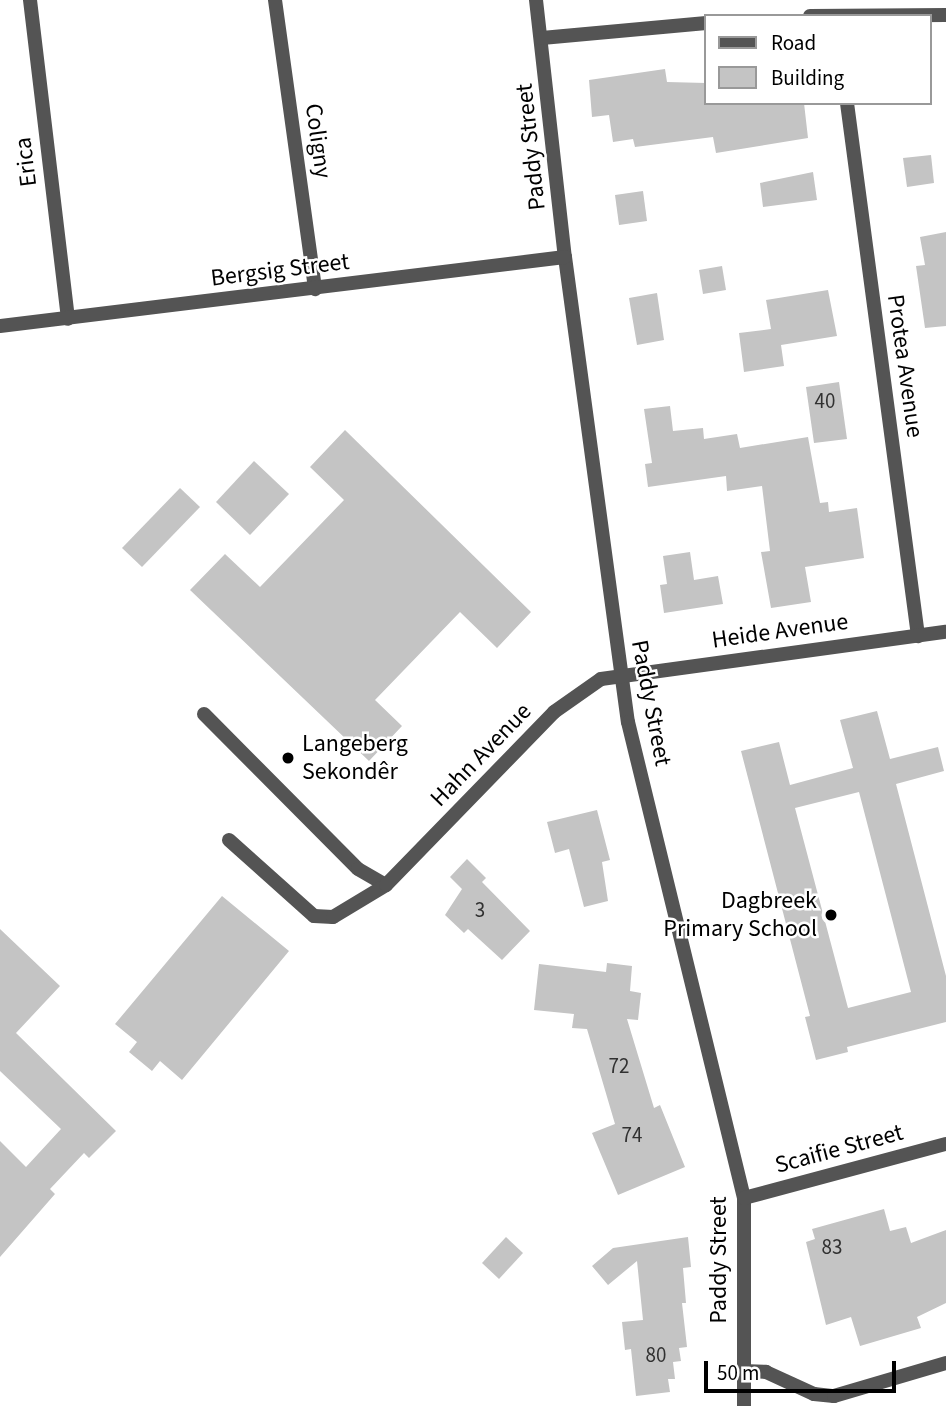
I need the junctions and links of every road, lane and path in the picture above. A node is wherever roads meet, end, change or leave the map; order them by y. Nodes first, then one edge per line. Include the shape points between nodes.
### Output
1 (30, 0) edge
2 (275, 0) edge
3 (536, 0) edge
4 (835, 10) edge
5 (924, 14) edge
6 (704, 23) edge
7 (542, 38) junction
8 (847, 105) edge
9 (565, 257) junction
10 (315, 289) junction
11 (68, 319) junction
12 (0, 326) edge
13 (946, 632) edge
14 (918, 635) junction
15 (621, 676) junction
16 (204, 714) dead end
17 (229, 840) dead end
18 (386, 885) junction
19 (946, 1144) edge
20 (744, 1198) junction
21 (946, 1363) edge
22 (742, 1371) junction
23 (744, 1406) edge

1 - 11 street, Erica
2 - 10 street, Coligny
3 - 7 street, Paddy Street
4 - 5 street
6 - 7 street
7 - 9 street, Paddy Street
8 - 14 street, Protea Avenue
9 - 10 street, Bergsig Street
9 - 15 street, Paddy Street
10 - 11 street, Bergsig Street
11 - 12 street, Bergsig Street
13 - 14 street, Heide Avenue
14 - 15 street, Heide Avenue
15 - 18 street, Hahn Avenue via 601,679 554,712
15 - 20 street, Paddy Street
16 - 18 street via 358,869
17 - 18 street, Hahn Avenue via 314,916 334,917
19 - 20 street, Scaifie Street
20 - 22 street, Paddy Street
21 - 22 street via 834,1396 814,1394 766,1372
22 - 23 street, Paddy Street

